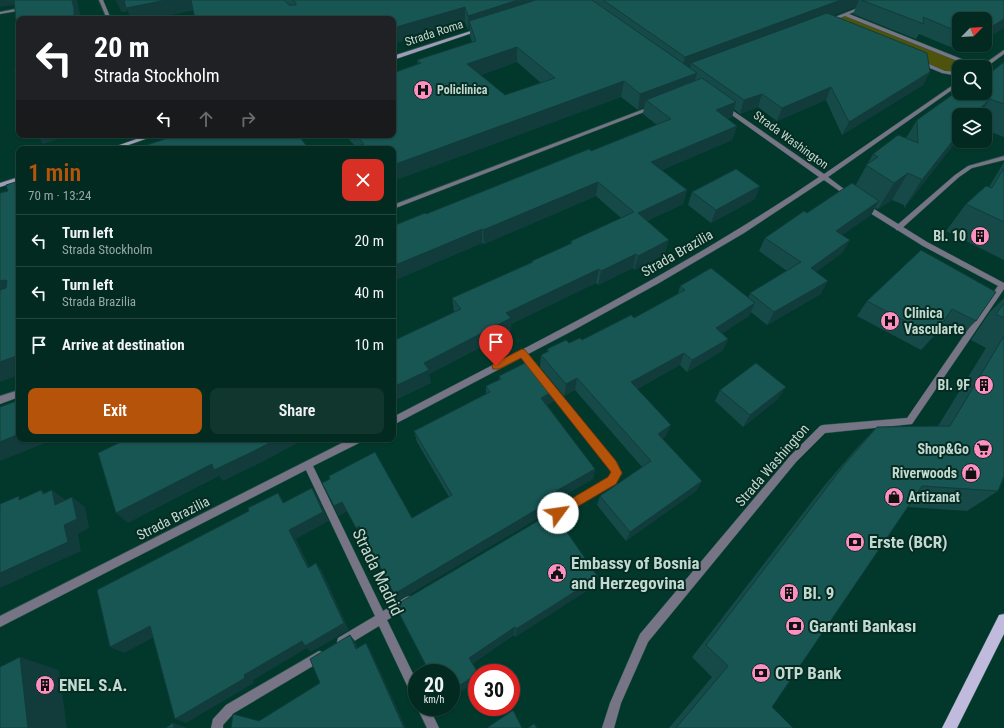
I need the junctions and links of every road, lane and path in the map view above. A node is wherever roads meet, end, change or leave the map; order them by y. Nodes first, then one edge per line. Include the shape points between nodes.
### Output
1 (101, 0) edge
2 (882, 0) edge
3 (31, 7) edge
4 (0, 13) edge
5 (845, 14) junction
6 (108, 16) edge
7 (830, 26) edge
8 (488, 27) edge
9 (1004, 52) edge
10 (396, 57) edge
11 (960, 60) edge
12 (915, 61) edge
13 (992, 61) edge
14 (952, 73) edge
15 (952, 88) edge
16 (718, 103) edge
17 (657, 105) edge
18 (145, 138) edge
19 (120, 146) edge
20 (1004, 158) edge
21 (824, 178) junction
22 (16, 180) edge
23 (0, 185) edge
24 (396, 206) edge
25 (898, 228) junction
26 (1003, 286) edge
27 (542, 378) edge
28 (16, 394) edge
29 (0, 400) edge
30 (396, 419) edge
31 (352, 442) edge
32 (308, 465) junction
33 (537, 525) edge
34 (415, 598) edge
35 (381, 618) junction
36 (1004, 620) edge
37 (0, 622) edge
38 (408, 675) edge
39 (427, 716) edge
40 (217, 728) edge
41 (433, 728) edge
42 (608, 728) edge
43 (949, 728) edge

1 - 6 street
2 - 5 street
3 - 4 street
5 - 7 street via 823,23
5 - 11 street
8 - 10 street, Strada Roma
9 - 13 street
12 - 14 street
15 - 21 street, Strada Brazilia
16 - 21 street, Strada Washington
17 - 24 street
18 - 19 street
20 - 25 street via 970,167
21 - 25 street, Strada Washington
21 - 30 street, Strada Brazilia via 667,276 524,356
22 - 23 street
25 - 26 street, Strada Washington
26 - 42 street, Strada Washington via 909,421 823,429 793,459 644,638
27 - 33 street via 617,473 612,480
28 - 29 street
31 - 32 street, Strada Brazilia
32 - 35 street, Strada Madrid
32 - 37 street, Strada Brazilia
34 - 35 street
35 - 38 street, Strada Madrid
35 - 40 street via 230,709 217,723
36 - 43 main road
39 - 41 street

